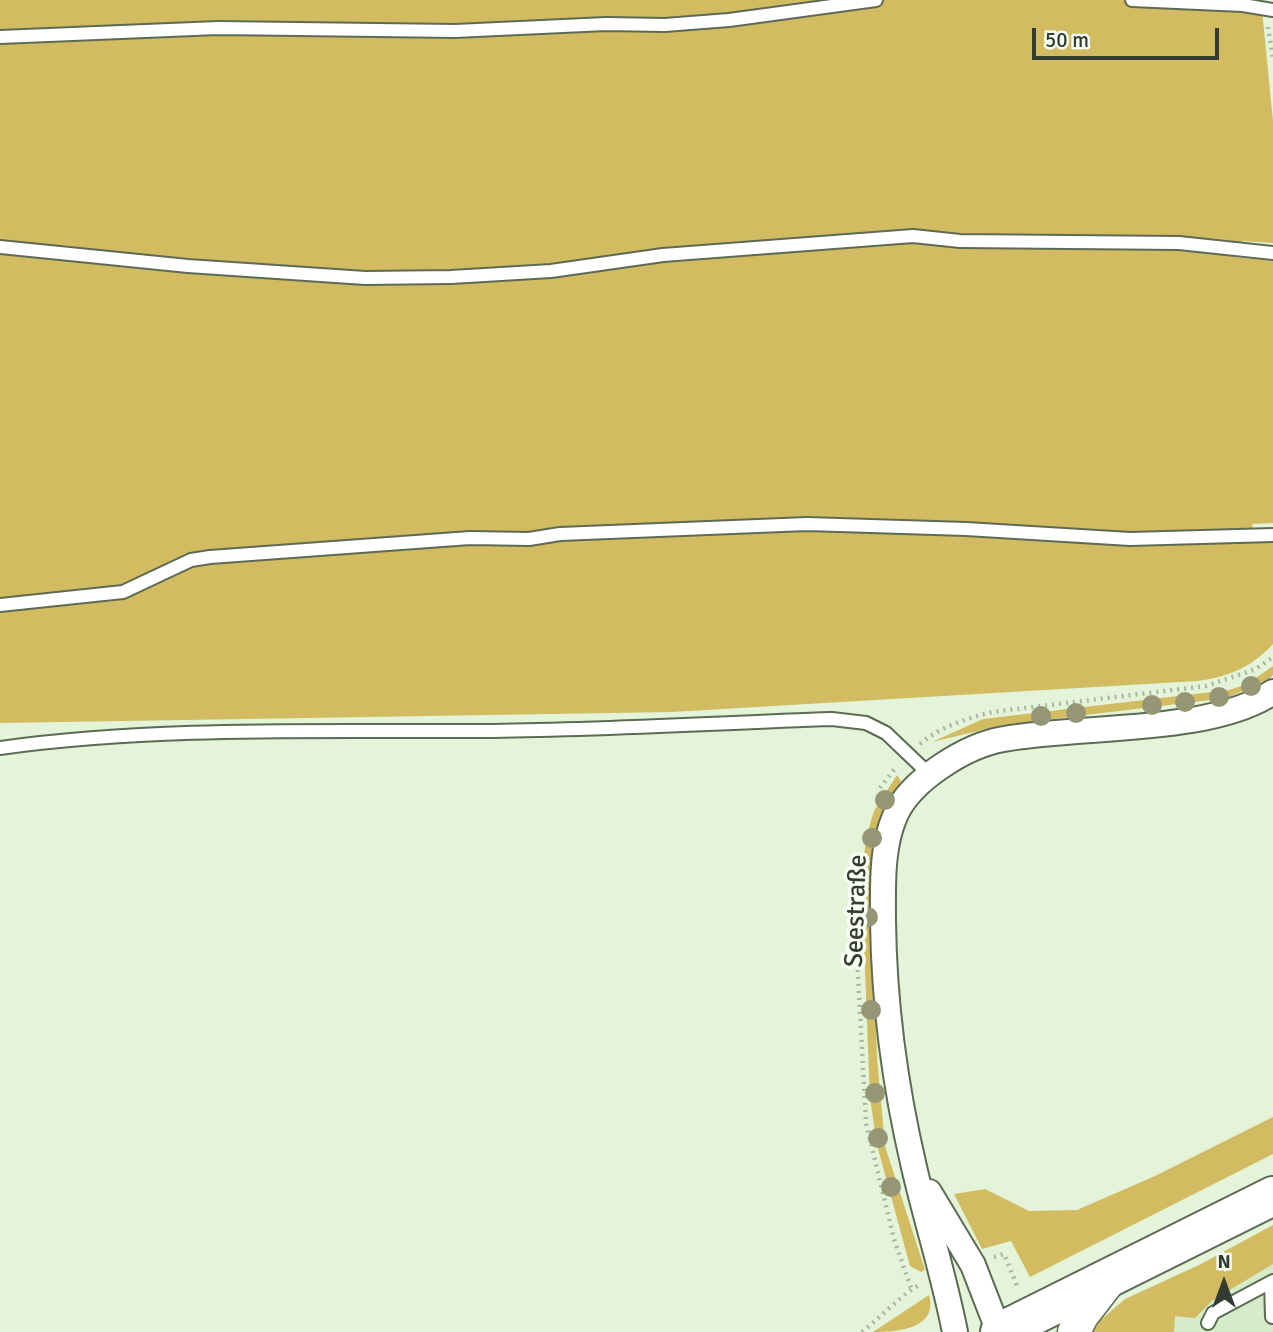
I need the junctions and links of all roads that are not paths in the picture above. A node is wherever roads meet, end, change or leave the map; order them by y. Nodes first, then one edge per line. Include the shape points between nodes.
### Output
1 (876, 0) edge
2 (1132, 0) edge
3 (1273, 10) edge
4 (0, 37) edge
5 (0, 247) edge
6 (1273, 253) edge
7 (1273, 535) edge
8 (0, 605) edge
9 (1273, 692) edge
10 (0, 748) edge
11 (929, 774) junction
12 (914, 1167) junction
13 (1273, 1196) edge
14 (1113, 1276) junction
15 (1272, 1281) edge
16 (1272, 1317) edge
17 (1208, 1323) dead end
18 (1009, 1327) edge
19 (955, 1332) edge
20 (1074, 1332) edge

1 - 4 lane via 665,25 455,32 218,28
2 - 3 lane
5 - 6 lane via 365,278 551,271 663,255 913,236 960,241 1179,243
7 - 8 lane via 1130,540 807,524 560,534 517,540 470,538 210,557 191,560 123,592
9 - 11 street, Seestraße via 1257,703 1204,719 1001,739 960,754
10 - 11 lane via 91,738 272,731 486,730 832,719 866,723 886,733
11 - 12 street, Seestraße via 895,815 883,872 893,1061
12 - 18 street, Seestraße
12 - 19 street, Seestraße
13 - 14 main road
14 - 18 main road
14 - 20 street
15 - 16 lane
15 - 17 lane via 1213,1313

